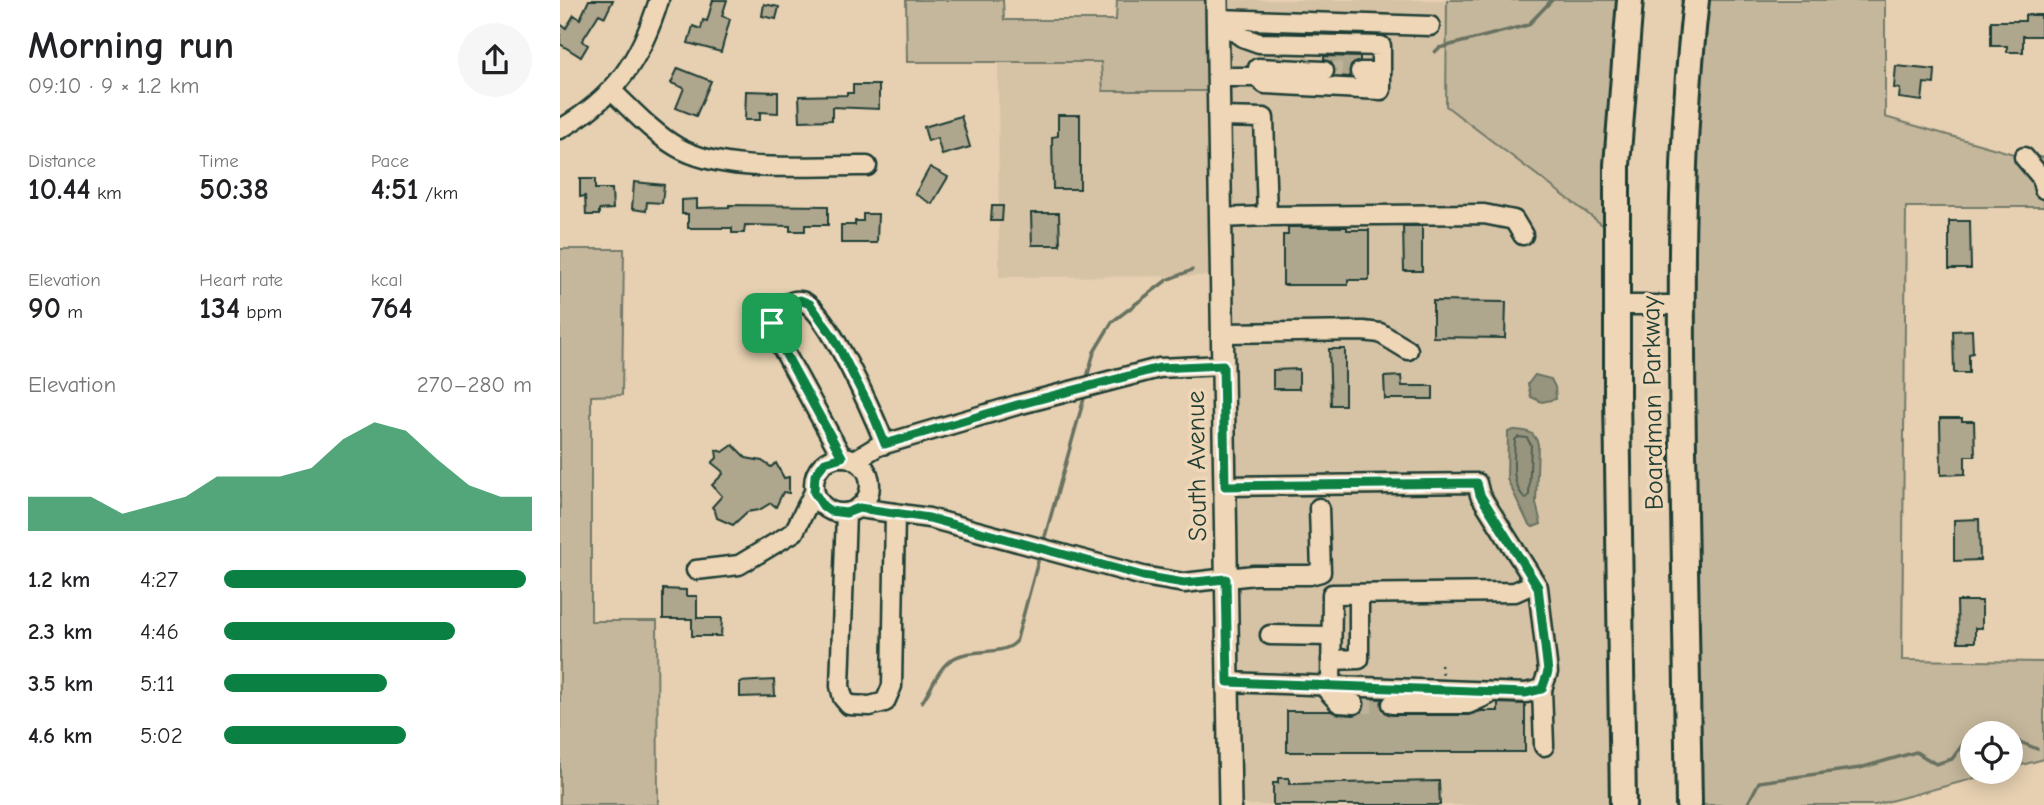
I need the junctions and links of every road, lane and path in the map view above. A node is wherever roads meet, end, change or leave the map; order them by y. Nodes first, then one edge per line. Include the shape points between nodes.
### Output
1 (659, 0) edge
2 (1630, 0) edge
3 (1696, 0) edge
4 (1217, 10) edge
5 (1430, 26) dead end
6 (1259, 43) junction
7 (1257, 73) junction
8 (1324, 75) tunnel mouth
9 (1360, 76) tunnel mouth
10 (1381, 76) junction
11 (1218, 77) junction
12 (612, 92) junction
13 (1219, 117) junction
14 (560, 129) edge
15 (2024, 157) dead end
16 (867, 166) dead end
17 (2044, 189) edge
18 (1267, 216) junction
19 (1220, 218) junction
20 (1523, 235) dead end
21 (1617, 305) junction
22 (1681, 305) junction
23 (1222, 333) junction
24 (1408, 350) dead end
25 (1223, 365) junction
26 (885, 444) junction
27 (848, 458) junction
28 (1225, 486) junction
29 (814, 492) junction
30 (1319, 508) dead end
31 (853, 510) junction
32 (895, 513) junction
33 (696, 570) dead end
34 (1226, 579) junction
35 (1535, 583) junction
36 (1359, 594) junction
37 (1270, 635) dead end
38 (1331, 636) junction
39 (1331, 660) junction
40 (1441, 665) dead end
41 (1443, 674) dead end
42 (1228, 682) junction
43 (1328, 687) junction
44 (1542, 689) junction
45 (1495, 692) junction
46 (1354, 700) tunnel mouth
47 (1392, 701) tunnel mouth
48 (1544, 746) dead end
49 (1230, 805) edge
50 (1623, 805) edge
51 (1689, 805) edge

1 - 12 street via 641,48
2 - 21 highway, Boardman Parkway via 1617,165
3 - 22 highway, Boardman Parkway via 1683,166
4 - 5 street
4 - 6 street via 1242,37
4 - 11 main road, South Avenue
6 - 7 street
6 - 10 street via 1381,46
7 - 8 street
7 - 10 street via 1265,84 1381,90
7 - 11 street
9 - 10 street
11 - 13 main road, South Avenue
12 - 14 street
12 - 16 street via 674,145 704,159 740,165
13 - 18 street via 1264,118
13 - 19 main road, South Avenue
15 - 17 street via 2038,172
18 - 19 street
18 - 20 street via 1484,214 1514,220
19 - 23 main road, South Avenue
21 - 22 street
21 - 50 highway, Boardman Parkway
22 - 51 highway, Boardman Parkway
23 - 24 street via 1363,331 1380,333
23 - 25 main road, South Avenue
25 - 26 street via 1159,368
25 - 28 main road, South Avenue
26 - 27 street
26 - 27 street via 834,338 810,304 800,300 788,303 774,316 772,329
27 - 29 street via 833,458 819,468
27 - 31 street via 868,474 870,483 869,492
28 - 34 main road, South Avenue
28 - 35 street via 1477,483
29 - 31 street via 830,511
29 - 33 street via 794,531 739,565
30 - 34 street via 1321,572
31 - 32 street
31 - 32 street via 840,687 849,705 885,702 892,687
32 - 34 street via 929,518 1143,576 1184,583
34 - 42 main road, South Avenue
35 - 36 street via 1515,592
35 - 44 street via 1548,672
36 - 38 street via 1332,594
36 - 39 street via 1359,659
37 - 38 street
38 - 39 street
39 - 43 street
40 - 41 path
42 - 43 street
42 - 49 main road, South Avenue
43 - 45 street
43 - 46 street via 1339,703
44 - 45 street
44 - 48 street
45 - 47 street via 1467,698

